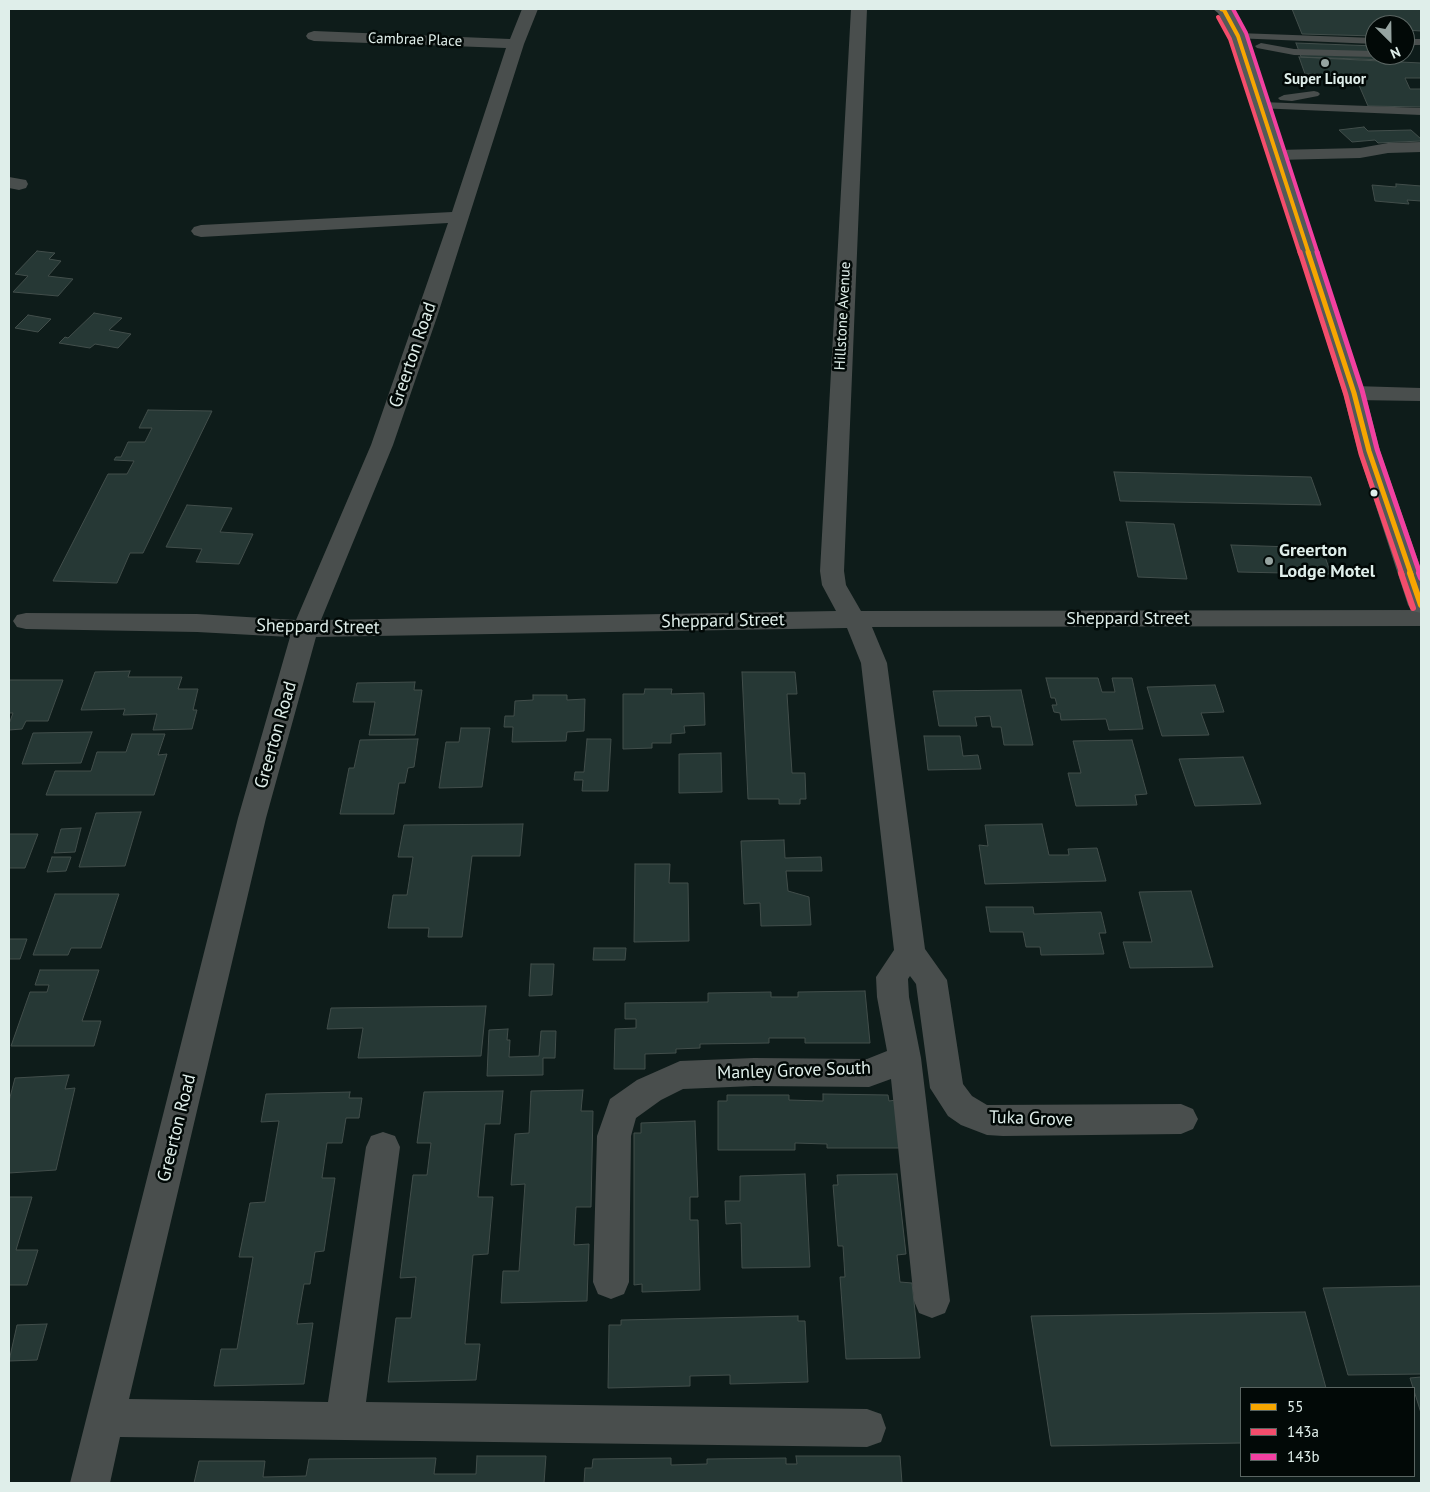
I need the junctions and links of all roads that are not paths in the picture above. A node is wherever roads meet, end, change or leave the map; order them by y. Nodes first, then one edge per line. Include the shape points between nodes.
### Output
1 (530, 9) edge
2 (859, 9) edge
3 (1224, 9) edge
4 (314, 36) dead end
5 (1239, 39) junction
6 (1365, 41) edge
7 (516, 44) junction
8 (1365, 54) edge
9 (1314, 94) dead end
10 (1356, 96) dead end
11 (1259, 101) junction
12 (1363, 110) junction
13 (1421, 112) edge
14 (1421, 147) edge
15 (1360, 153) junction
16 (1276, 155) junction
17 (1400, 165) dead end
18 (460, 217) junction
19 (201, 231) dead end
20 (1354, 393) junction
21 (1421, 395) edge
22 (1421, 605) edge
23 (1421, 618) edge
24 (854, 619) junction
25 (26, 621) dead end
26 (305, 629) junction
27 (910, 952) junction
28 (905, 1058) junction
29 (1181, 1119) dead end
30 (383, 1147) dead end
31 (611, 1282) dead end
32 (932, 1301) dead end
33 (106, 1418) junction
34 (344, 1421) junction
35 (867, 1428) dead end
36 (90, 1483) edge

1 - 7 street, Greerton Road
2 - 24 street, Hillstone Avenue via 832,571 834,585
3 - 5 main road
4 - 7 street, Cambrae Place
5 - 6 lane
5 - 8 lane via 1294,52
5 - 11 main road
7 - 18 street, Greerton Road
9 - 11 lane
10 - 12 lane
11 - 12 lane
11 - 16 main road
12 - 13 lane
14 - 15 street
15 - 16 street
15 - 17 street
16 - 20 main road
18 - 19 street
18 - 26 street, Greerton Road via 382,446
20 - 21 street
20 - 22 main road via 1369,451
23 - 24 street, Sheppard Street
24 - 26 street, Sheppard Street
24 - 27 street via 874,663
25 - 26 street, Sheppard Street via 197,623
26 - 33 street, Greerton Road via 252,818
27 - 28 street via 892,977 892,997
27 - 29 street, Tuka Grove via 931,980 947,1088 960,1106 972,1115 1003,1121
28 - 31 street, Manley Grove South via 869,1073 680,1075 649,1090 622,1109 614,1136
28 - 32 street
30 - 34 street
33 - 34 street
33 - 36 street, Greerton Road
34 - 35 street

